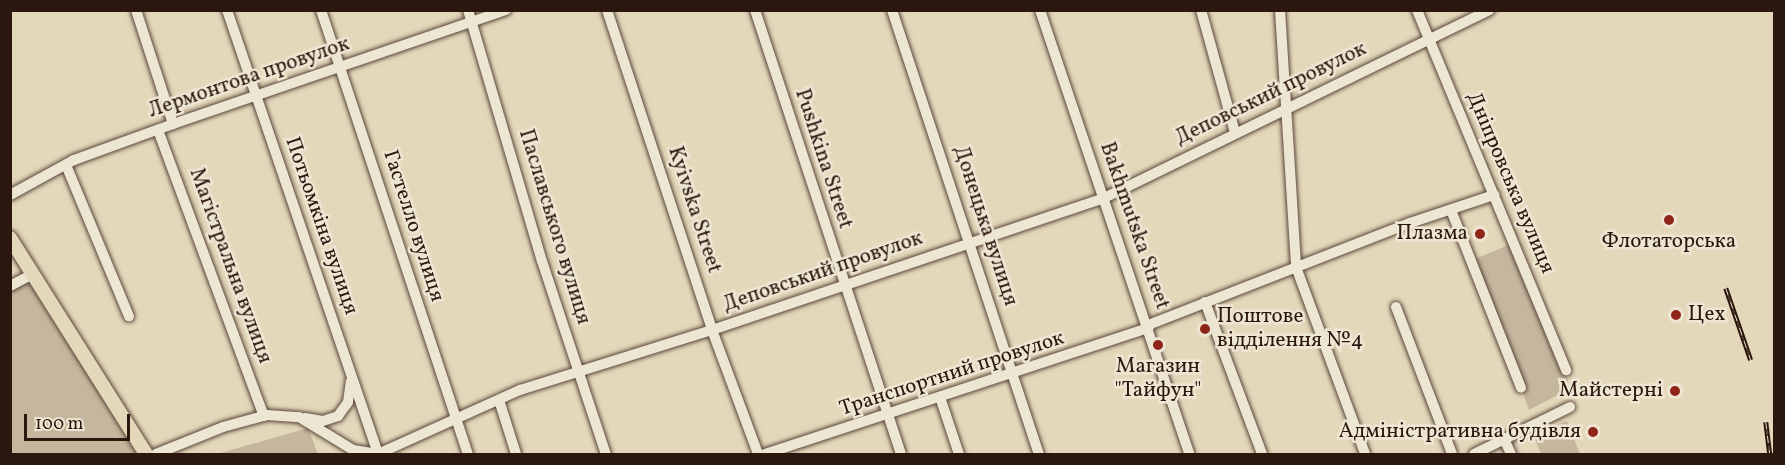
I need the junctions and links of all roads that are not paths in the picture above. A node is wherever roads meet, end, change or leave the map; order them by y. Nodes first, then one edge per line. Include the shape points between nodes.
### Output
1 (136, 10) edge
2 (227, 10) edge
3 (321, 10) edge
4 (468, 10) edge
5 (506, 10) edge
6 (608, 10) edge
7 (755, 10) edge
8 (892, 10) edge
9 (1040, 10) edge
10 (1201, 10) edge
11 (1280, 10) edge
12 (1417, 10) edge
13 (1490, 10) edge
14 (472, 23) junction
15 (1428, 38) junction
16 (340, 67) junction
17 (256, 95) junction
18 (1286, 109) junction
19 (173, 123) junction
20 (158, 130) junction
21 (1235, 133) junction
22 (66, 165) junction
23 (10, 195) edge
24 (1494, 195) junction
25 (1104, 198) junction
26 (1451, 210) junction
27 (10, 238) edge
28 (970, 242) junction
29 (1296, 267) junction
30 (33, 274) junction
31 (843, 285) junction
32 (10, 286) edge
33 (1205, 302) junction
34 (1396, 307) dead end
35 (129, 316) dead end
36 (1149, 326) junction
37 (712, 330) junction
38 (1566, 370) dead end
39 (579, 372) junction
40 (1013, 375) junction
41 (352, 378) junction
42 (1521, 388) dead end
43 (499, 400) junction
44 (941, 400) junction
45 (1570, 407) dead end
46 (264, 416) junction
47 (299, 417) junction
48 (888, 417) junction
49 (457, 418) junction
50 (1504, 439) junction
51 (146, 454) edge
52 (156, 454) edge
53 (378, 454) edge
54 (468, 454) edge
55 (516, 454) edge
56 (606, 454) edge
57 (758, 454) edge
58 (765, 454) edge
59 (901, 454) edge
60 (959, 454) edge
61 (1039, 454) edge
62 (1189, 454) edge
63 (1262, 454) edge
64 (1365, 454) edge
65 (1452, 454) edge
66 (1474, 454) edge
67 (1511, 454) edge

1 - 19 street
2 - 17 street, Потьомкіна вулиця
3 - 16 street, Гастелло вулиця
4 - 14 street, Паславського вулиця
5 - 14 street, Лермонтова провулок
6 - 37 street, Kyivska Street
7 - 31 street, Pushkina Street
8 - 28 street, Донецька вулиця
9 - 25 street, Bakhmutska Street
10 - 21 street
11 - 18 street
12 - 15 street, Дніпровська вулиця
13 - 15 street, Деповський провулок
14 - 16 street, Лермонтова провулок
14 - 39 street, Паславського вулиця
15 - 18 street, Деповський провулок
15 - 24 street, Дніпровська вулиця
16 - 17 street, Лермонтова провулок
16 - 49 street, Гастелло вулиця
17 - 19 street, Лермонтова провулок
17 - 41 street, Потьомкіна вулиця
18 - 21 street, Деповський провулок
18 - 29 street
19 - 20 street, Лермонтова провулок
20 - 22 street, Лермонтова провулок
20 - 46 street, Магістральна вулиця
21 - 25 street, Деповський провулок
22 - 23 street, Лермонтова провулок
22 - 35 street
24 - 26 street, Транспортний провулок
24 - 38 street, Дніпровська вулиця
25 - 28 street, Деповський провулок
25 - 36 street, Bakhmutska Street
26 - 29 street, Транспортний провулок
26 - 42 street
27 - 30 main road
28 - 31 street, Деповський провулок
28 - 40 street, Донецька вулиця
29 - 33 street, Транспортний провулок
29 - 64 street
30 - 32 street
30 - 51 main road
31 - 37 street, Деповський провулок
31 - 48 street, Pushkina Street
33 - 36 street, Транспортний провулок
33 - 63 street
34 - 65 street
36 - 40 street, Транспортний провулок
36 - 62 street, Bakhmutska Street
37 - 39 street, Деповський провулок
37 - 57 street, Kyivska Street
39 - 43 street, Деповський провулок
39 - 56 street, Паславського вулиця
40 - 44 street, Транспортний провулок
40 - 61 street, Донецька вулиця
41 - 47 street via 348,402 338,416 323,421
41 - 53 street, Потьомкіна вулиця
43 - 49 street, Деповський провулок
43 - 55 street
44 - 48 street, Транспортний провулок
44 - 60 street
45 - 50 street
46 - 47 street
46 - 52 street via 223,427
47 - 53 street via 353,450
48 - 58 street, Транспортний провулок
48 - 59 street, Pushkina Street
49 - 53 street, Деповський провулок
49 - 54 street, Гастелло вулиця
50 - 66 street
50 - 67 street

